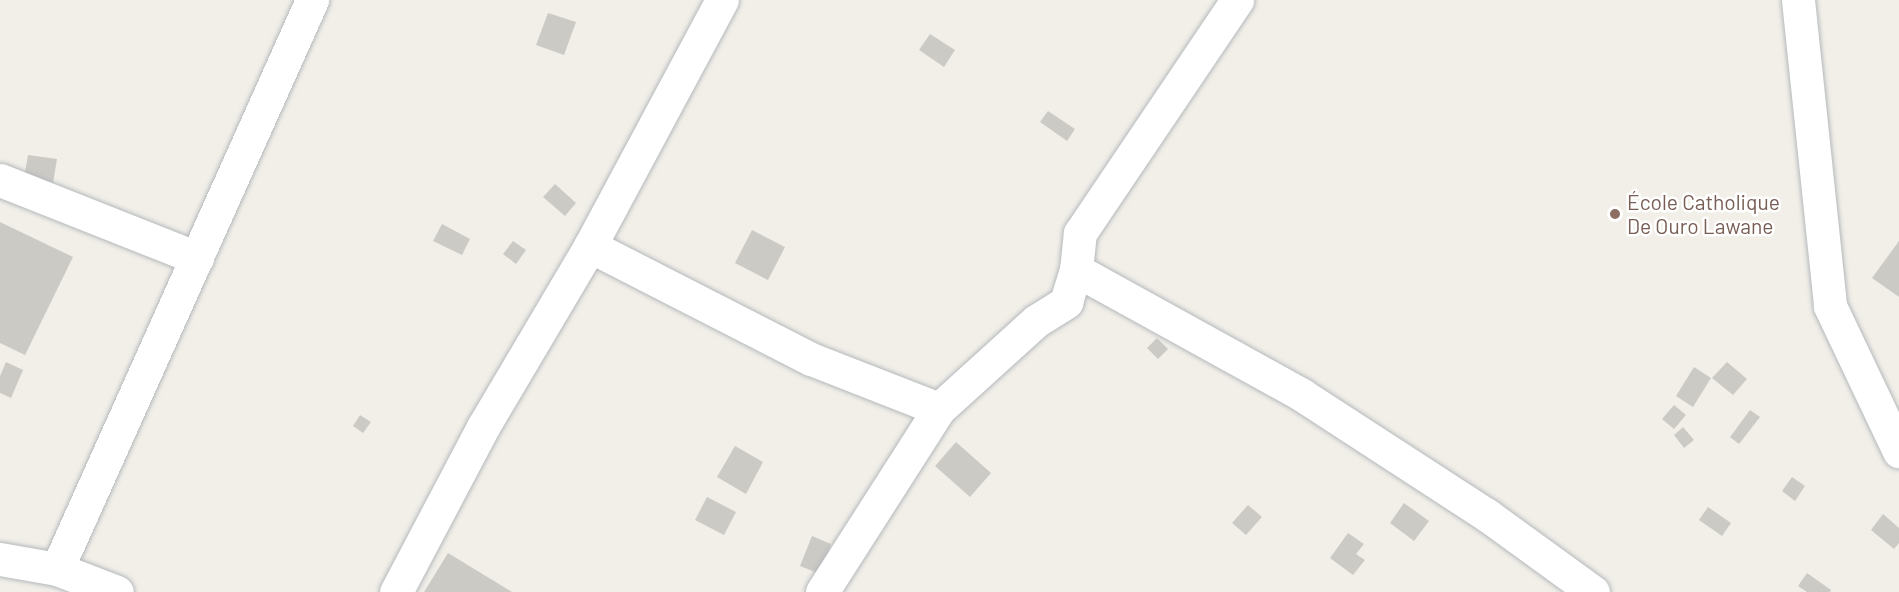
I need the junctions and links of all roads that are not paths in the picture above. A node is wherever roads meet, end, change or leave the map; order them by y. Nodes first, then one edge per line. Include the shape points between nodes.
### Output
1 (312, 0) edge
2 (722, 0) edge
3 (1237, 0) edge
4 (1798, 0) edge
5 (0, 180) edge
6 (590, 246) junction
7 (197, 258) junction
8 (1076, 270) junction
9 (939, 409) junction
10 (1899, 451) edge
11 (0, 559) edge
12 (57, 569) junction
13 (117, 592) edge
14 (396, 592) edge
15 (822, 592) edge
16 (1593, 592) edge

1 - 7 street
2 - 6 street
3 - 8 street via 1080,232
4 - 10 street via 1830,306
5 - 7 street
6 - 9 street via 811,359
6 - 14 street via 483,427
7 - 12 street
8 - 9 street via 1066,302 1036,321
8 - 16 street via 1302,395 1487,515
9 - 15 street
11 - 12 street
12 - 13 street

